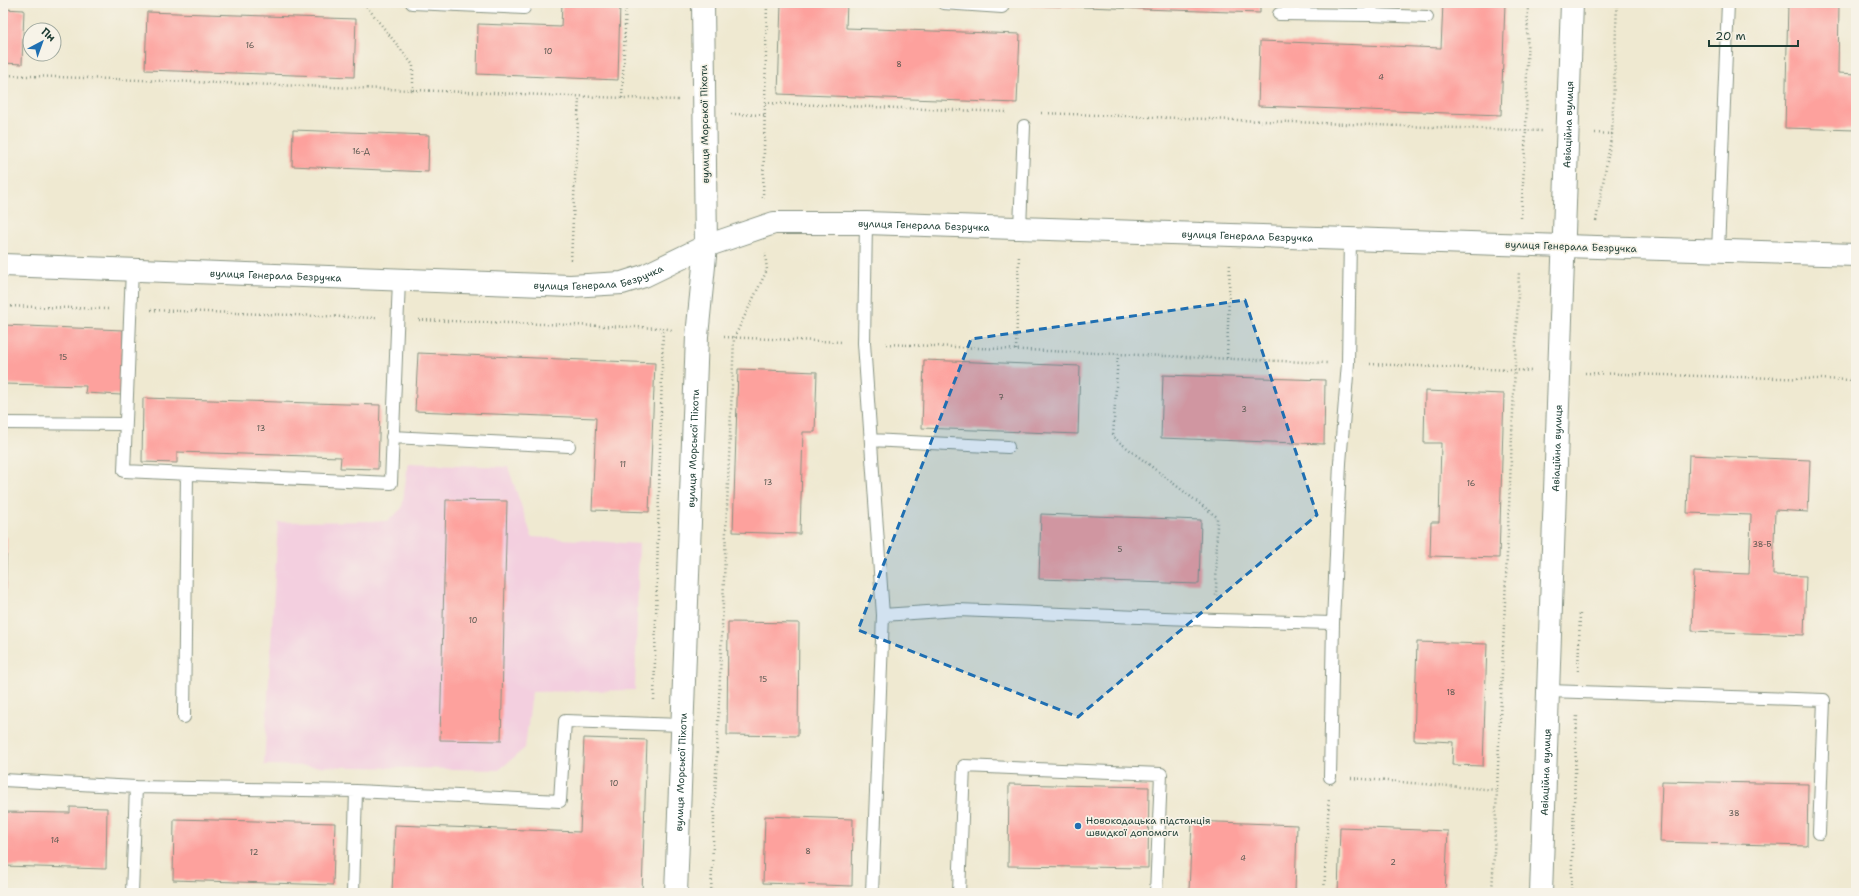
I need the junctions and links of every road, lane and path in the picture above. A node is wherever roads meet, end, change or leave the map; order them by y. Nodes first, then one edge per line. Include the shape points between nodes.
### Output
1 (364, 3) edge
2 (412, 3) edge
3 (524, 3) edge
4 (626, 3) edge
5 (703, 3) edge
6 (767, 3) edge
7 (943, 3) edge
8 (1372, 3) edge
9 (1528, 3) edge
10 (1572, 3) edge
11 (1617, 3) edge
12 (1728, 3) edge
13 (1002, 7) dead end
14 (1279, 14) dead end
15 (1371, 15) junction
16 (1427, 17) dead end
17 (3, 75) edge
18 (413, 90) junction
19 (579, 96) junction
20 (622, 98) junction
21 (765, 103) junction
22 (705, 108) junction
23 (1010, 112) dead end
24 (1034, 113) dead end
25 (765, 115) junction
26 (1024, 126) dead end
27 (1526, 131) junction
28 (1568, 132) junction
29 (1612, 134) junction
30 (866, 223) junction
31 (763, 227) junction
32 (1020, 228) junction
33 (1231, 235) junction
34 (1350, 239) junction
35 (1520, 245) junction
36 (706, 246) junction
37 (1564, 246) junction
38 (1591, 247) junction
39 (1718, 251) junction
40 (1856, 255) edge
41 (3, 265) edge
42 (132, 270) junction
43 (399, 280) junction
44 (570, 286) junction
45 (3, 306) edge
46 (130, 310) junction
47 (398, 319) junction
48 (663, 328) junction
49 (698, 336) junction
50 (734, 338) junction
51 (864, 343) junction
52 (1016, 350) junction
53 (1118, 354) junction
54 (1227, 358) junction
55 (1348, 364) junction
56 (1587, 365) dead end
57 (1516, 371) junction
58 (1559, 372) junction
59 (1587, 373) junction
60 (1856, 380) edge
61 (1587, 381) dead end
62 (3, 423) edge
63 (126, 424) junction
64 (392, 437) junction
65 (871, 440) junction
66 (569, 446) dead end
67 (1008, 447) dead end
68 (187, 474) junction
69 (1580, 612) dead end
70 (883, 615) junction
71 (1216, 620) junction
72 (1333, 622) junction
73 (1548, 691) junction
74 (1577, 692) junction
75 (184, 717) dead end
76 (654, 724) junction
77 (682, 725) junction
78 (1330, 777) junction
79 (3, 780) edge
80 (136, 787) junction
81 (1497, 790) junction
82 (356, 791) junction
83 (1819, 833) dead end
84 (132, 893) edge
85 (353, 893) edge
86 (676, 893) edge
87 (711, 893) edge
88 (872, 893) edge
89 (959, 893) edge
90 (1156, 893) edge
91 (1324, 893) edge
92 (1492, 893) edge
93 (1541, 893) edge
94 (1571, 893) edge

1 - 18 path via 413,65
2 - 3 lane via 524,8
4 - 20 path
5 - 22 street, вулиця Морської Піхоти
6 - 21 path
7 - 13 lane
8 - 15 lane
9 - 27 path
10 - 28 street, Авіаційна вулиця
11 - 29 path
12 - 39 lane
14 - 15 lane
15 - 16 lane
17 - 18 path
18 - 19 path
19 - 20 path
19 - 44 path
20 - 22 path
21 - 23 path
21 - 25 path
22 - 25 path
22 - 36 street, вулиця Морської Піхоти
24 - 27 path
25 - 31 path
26 - 32 lane
27 - 28 path
27 - 35 path
28 - 29 path
28 - 37 street, Авіаційна вулиця
29 - 38 path
30 - 31 street, вулиця Генерала Безручка via 774,223
30 - 32 street, вулиця Генерала Безручка
30 - 51 lane
31 - 36 street, вулиця Генерала Безручка
31 - 50 path via 767,270
32 - 33 street, вулиця Генерала Безручка
32 - 52 path
33 - 34 street, вулиця Генерала Безручка
33 - 54 path
34 - 35 street, вулиця Генерала Безручка
34 - 55 lane
35 - 37 street, вулиця Генерала Безручка
35 - 57 path
36 - 44 street, вулиця Генерала Безручка via 644,276 622,283
36 - 49 street, вулиця Морської Піхоти
37 - 38 street, вулиця Генерала Безручка
37 - 58 street, Авіаційна вулиця
38 - 39 street, вулиця Генерала Безручка
39 - 40 street, вулиця Генерала Безручка
41 - 42 street, вулиця Генерала Безручка
42 - 43 street, вулиця Генерала Безручка
42 - 46 lane
43 - 44 street, вулиця Генерала Безручка
43 - 47 lane
45 - 46 path
46 - 47 path
46 - 63 lane
47 - 48 path
47 - 64 lane
48 - 49 path
48 - 76 path
49 - 50 path
49 - 77 street, вулиця Морської Піхоти
50 - 51 path
50 - 87 path
51 - 52 path
51 - 65 lane
52 - 53 path
53 - 54 path
53 - 71 path via 1113,437 1217,518
54 - 55 path
55 - 57 path
55 - 72 lane via 1340,463
56 - 59 path
57 - 58 path
57 - 81 path
58 - 59 path
58 - 73 street, Авіаційна вулиця
59 - 60 path
59 - 61 path
62 - 63 lane
63 - 68 lane via 124,471
64 - 66 lane
64 - 68 lane via 391,483
65 - 67 lane
65 - 70 lane
68 - 75 lane
69 - 74 path
70 - 71 lane via 956,610
70 - 88 lane
71 - 72 lane
72 - 78 lane
73 - 74 lane
73 - 93 street, Авіаційна вулиця
74 - 83 lane via 1824,700
74 - 94 path
76 - 77 lane
76 - 82 lane via 565,722 560,801
77 - 86 street, вулиця Морської Піхоти
78 - 81 path
78 - 91 path
79 - 80 lane
80 - 82 lane
80 - 84 lane
81 - 92 path
82 - 85 lane
89 - 90 lane via 964,766 1161,774

